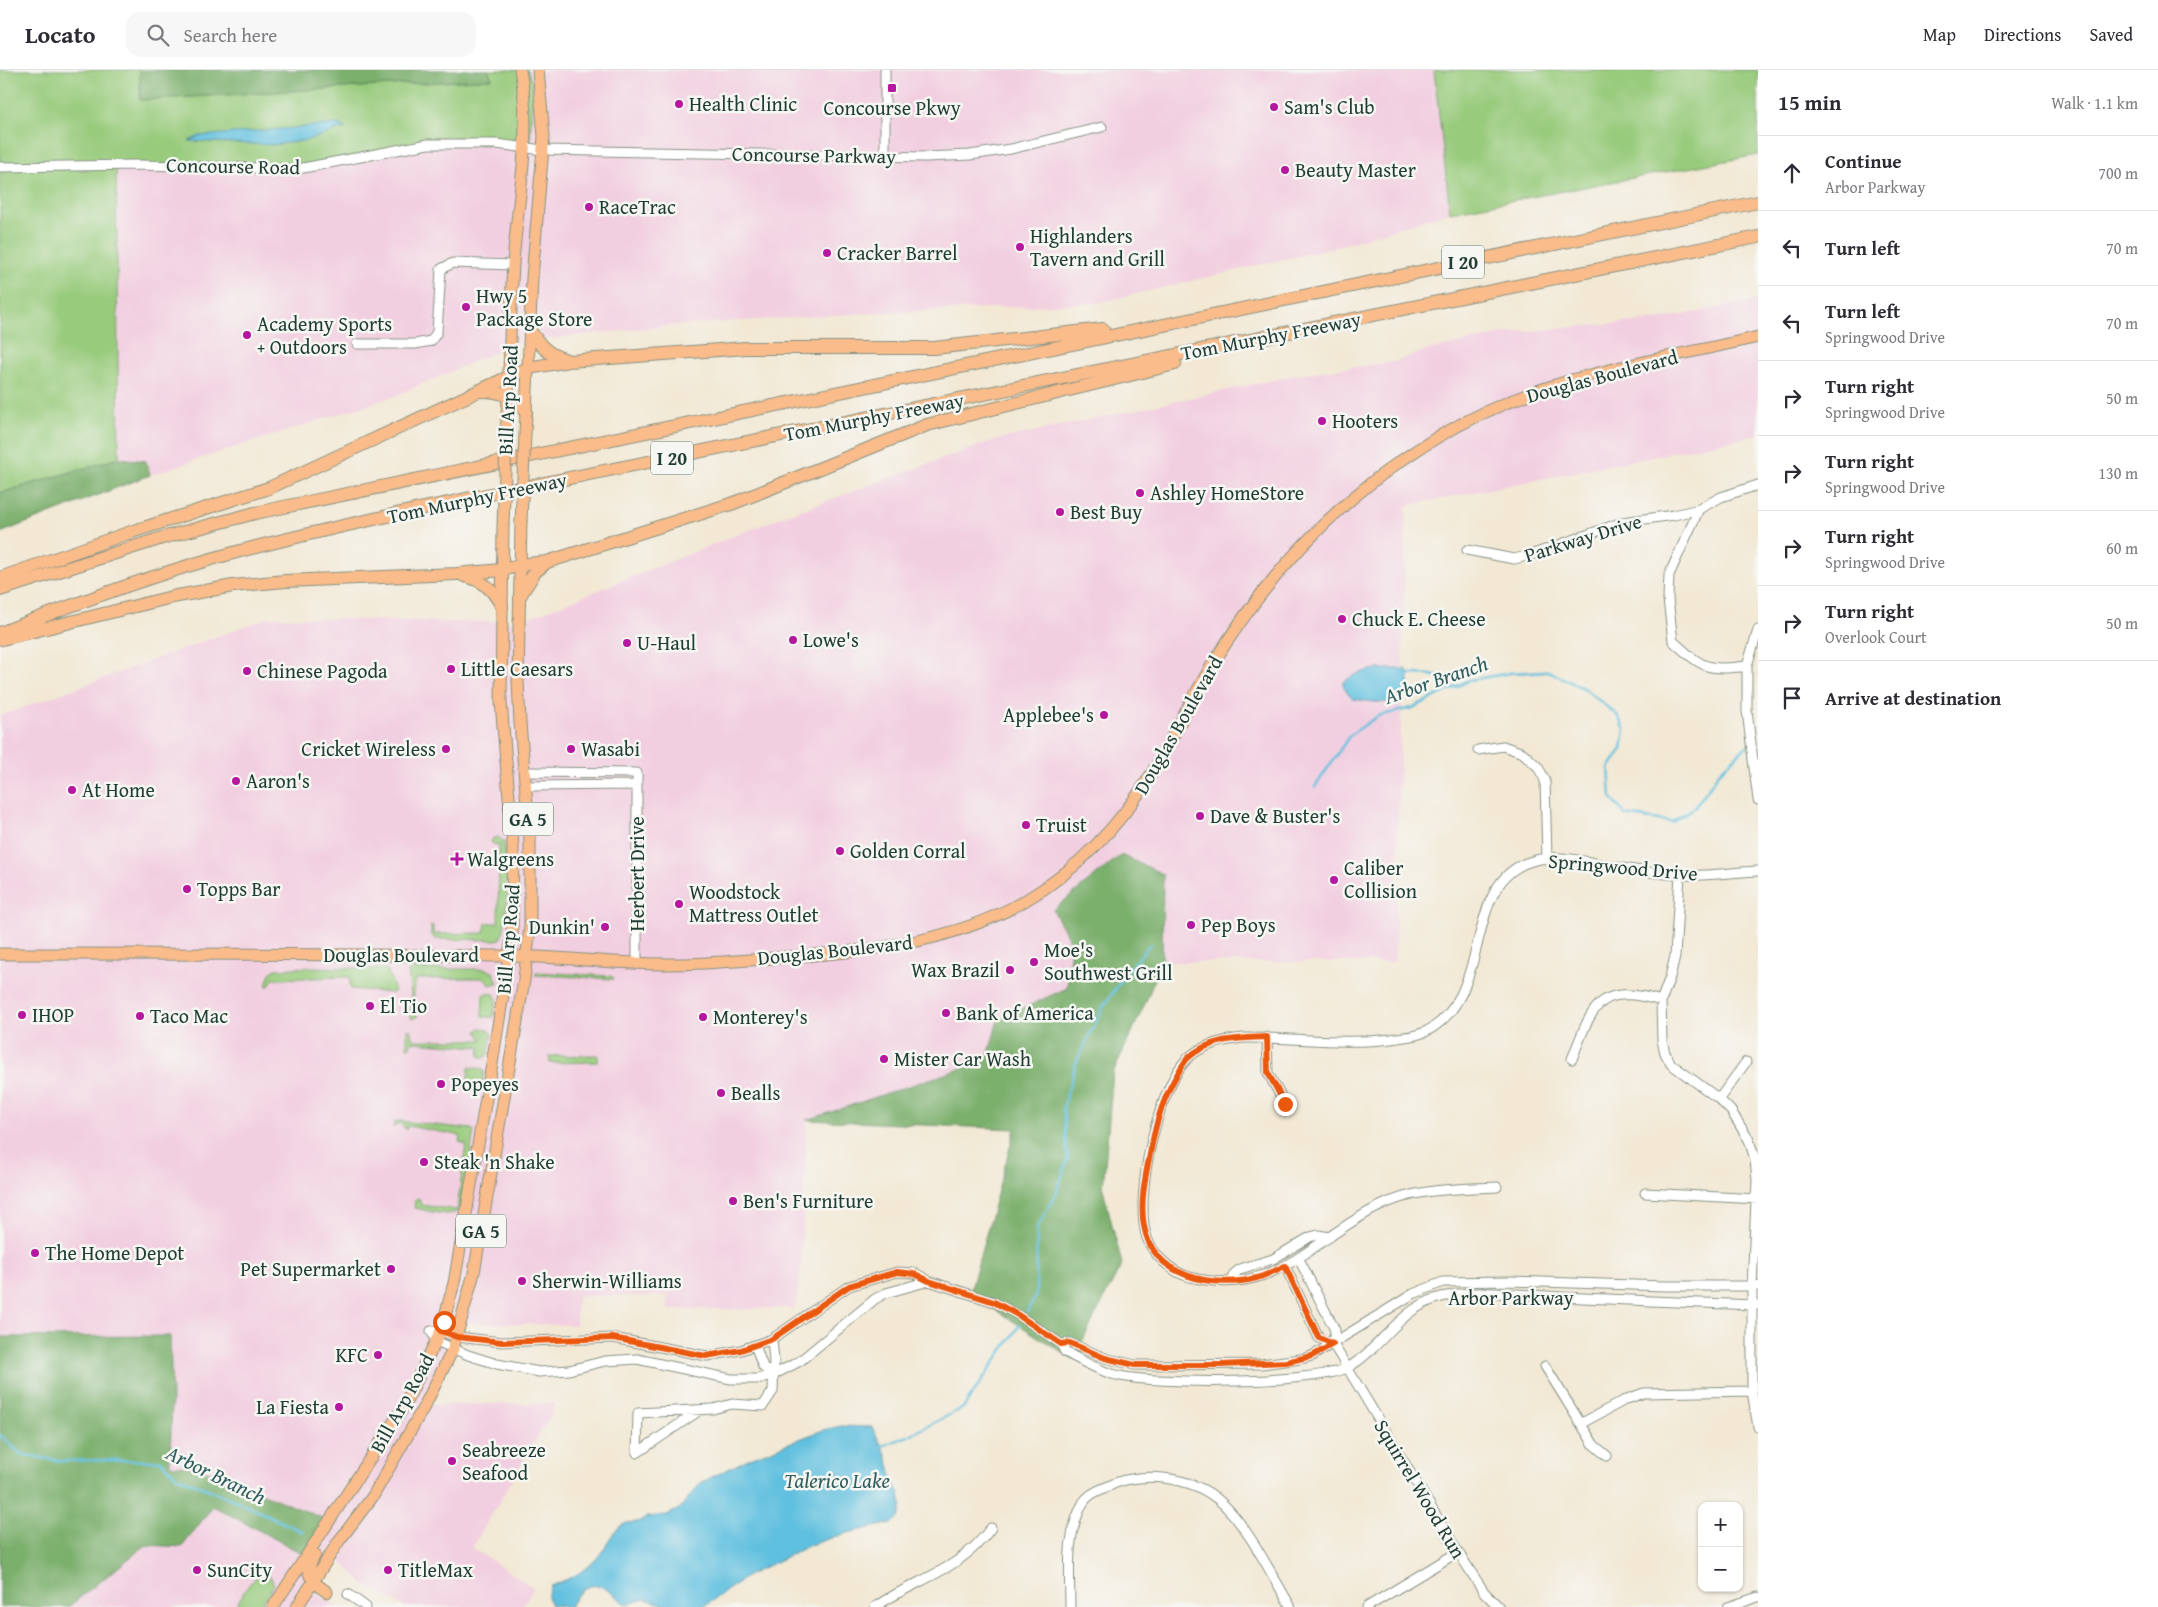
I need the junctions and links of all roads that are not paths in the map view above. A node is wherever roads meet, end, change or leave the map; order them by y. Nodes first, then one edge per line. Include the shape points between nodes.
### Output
1 (520, 70) edge
2 (538, 70) edge
3 (885, 70) edge
4 (1102, 127) dead end
5 (524, 149) junction
6 (543, 150) junction
7 (885, 157) junction
8 (0, 167) edge
9 (1758, 202) edge
10 (1758, 237) edge
11 (513, 265) junction
12 (1354, 320) junction
13 (1167, 323) junction
14 (530, 330) junction
15 (1758, 338) edge
16 (357, 344) dead end
17 (569, 361) junction
18 (528, 368) junction
19 (510, 376) junction
20 (481, 391) junction
21 (508, 396) junction
22 (526, 413) junction
23 (1758, 485) edge
24 (1699, 510) junction
25 (1467, 550) dead end
26 (547, 562) junction
27 (520, 566) junction
28 (502, 570) junction
29 (456, 574) junction
30 (0, 578) edge
31 (0, 590) edge
32 (520, 596) junction
33 (502, 607) junction
34 (1758, 630) edge
35 (0, 633) edge
36 (0, 640) edge
37 (1747, 666) junction
38 (1478, 750) dead end
39 (524, 772) junction
40 (637, 785) junction
41 (525, 786) junction
42 (1758, 800) edge
43 (1547, 859) junction
44 (1758, 871) edge
45 (1680, 875) junction
46 (0, 954) edge
47 (509, 956) junction
48 (527, 957) junction
49 (637, 964) junction
50 (1661, 1002) junction
51 (1267, 1037) junction
52 (1572, 1058) dead end
53 (1746, 1062) dead end
54 (1719, 1099) junction
55 (1285, 1104) dead end
56 (1496, 1187) dead end
57 (1645, 1194) dead end
58 (1757, 1199) edge
59 (1330, 1237) junction
60 (1299, 1259) junction
61 (1285, 1266) junction
62 (929, 1281) junction
63 (1230, 1281) junction
64 (1755, 1286) edge
65 (1755, 1305) edge
66 (439, 1336) junction
67 (457, 1337) junction
68 (772, 1339) junction
69 (1061, 1344) junction
70 (1333, 1344) junction
71 (755, 1345) junction
72 (453, 1349) junction
73 (1545, 1366) dead end
74 (1347, 1368) junction
75 (773, 1375) junction
76 (1752, 1391) junction
77 (700, 1410) junction
78 (1582, 1423) junction
79 (1758, 1427) edge
80 (1607, 1456) dead end
81 (991, 1528) dead end
82 (322, 1532) junction
83 (1458, 1552) junction
84 (314, 1581) junction
85 (327, 1592) dead end
86 (348, 1594) dead end
87 (1758, 1597) edge
88 (273, 1607) edge
89 (298, 1607) edge
90 (366, 1607) edge
91 (876, 1607) edge
92 (1070, 1607) edge
93 (1291, 1607) edge
94 (1366, 1607) edge
95 (1499, 1607) edge
96 (1728, 1607) edge

1 - 5 main road, Bill Arp Road / GA 5 via 524,86
2 - 6 main road, Bill Arp Road / GA 5
3 - 7 street
4 - 7 street, Concourse Parkway via 1011,149 970,155
5 - 6 street, Concourse Parkway
5 - 8 street, Concourse Road via 496,144 428,144 298,169 138,165
5 - 11 main road, Bill Arp Road / GA 5
6 - 7 street, Concourse Parkway
6 - 14 main road, Bill Arp Road / GA 5
9 - 13 highway, Tom Murphy Freeway / I 20
10 - 12 highway, Tom Murphy Freeway / I 20
11 - 16 street via 452,263 441,269 437,332 431,341
11 - 19 main road, Bill Arp Road / GA 5
12 - 26 highway via 927,425 743,500
12 - 35 highway, Tom Murphy Freeway / I 20 via 328,529 192,565
13 - 17 highway via 934,348 746,348
13 - 31 highway, Tom Murphy Freeway / I 20 via 255,513 162,538
14 - 17 highway via 543,350
14 - 18 main road, Bill Arp Road / GA 5
15 - 49 main road, Douglas Boulevard via 1579,378 1540,390 1465,423 1390,468 1319,527 1276,574 1210,667 1154,770 1119,822 1063,876 1025,901 959,930 898,946 743,960
17 - 18 highway
18 - 19 highway
18 - 22 main road, Bill Arp Road / GA 5
19 - 20 highway
19 - 21 main road, Bill Arp Road / GA 5
20 - 21 highway
20 - 30 highway via 269,488
21 - 22 highway
21 - 28 main road, Bill Arp Road / GA 5, bridge
22 - 27 main road, Bill Arp Road / GA 5, bridge
23 - 24 street, Parkway Drive via 1720,497
24 - 25 street, Parkway Drive via 1623,522 1514,559
24 - 37 street via 1669,575 1673,641 1704,666 1720,670
26 - 27 highway
26 - 32 highway via 535,572
27 - 28 highway
27 - 32 main road, Bill Arp Road / GA 5
28 - 29 highway
28 - 33 main road, Bill Arp Road / GA 5
29 - 33 highway via 485,584
29 - 36 highway via 233,586 172,597
32 - 39 main road, Bill Arp Road / GA 5 via 518,681
33 - 47 main road, Bill Arp Road / GA 5 via 501,702 513,845 513,920
34 - 37 street
37 - 42 street via 1748,711
38 - 43 street via 1503,746 1523,753 1538,767 1546,780
39 - 40 street, Herbert Drive via 637,773
39 - 41 main road, Bill Arp Road / GA 5
40 - 41 street
40 - 49 street, Herbert Drive
41 - 48 main road, Bill Arp Road / GA 5 via 530,863
43 - 45 street, Springwood Drive via 1582,860
43 - 51 street, Springwood Drive via 1532,860 1501,880 1492,895 1467,983 1450,1014 1438,1024 1412,1036 1366,1042
44 - 45 street, Springwood Drive
45 - 50 street via 1675,956
46 - 47 main road, Douglas Boulevard
47 - 48 main road, Douglas Boulevard
47 - 66 main road, Bill Arp Road / GA 5 via 466,1222
48 - 49 main road, Douglas Boulevard
48 - 67 main road, Bill Arp Road / GA 5 via 474,1273
50 - 52 street via 1628,993 1608,996 1595,1008
50 - 54 street via 1662,1040 1671,1064
51 - 55 street via 1268,1073
51 - 63 street, Springwood Drive via 1224,1040 1202,1047 1187,1059 1168,1089 1157,1116 1144,1185 1143,1225 1154,1250 1180,1274
53 - 54 street
54 - 58 street via 1731,1111 1749,1140 1755,1159
56 - 59 street, Springwood Drive via 1432,1191 1399,1198
57 - 58 street
58 - 64 street
59 - 60 street, Springwood Drive
59 - 63 street via 1310,1238 1273,1259 1240,1268
60 - 61 street, Springwood Drive
60 - 70 street via 1335,1330
61 - 63 street, Springwood Drive via 1258,1278
61 - 70 street via 1319,1338
62 - 68 street, Arbor Parkway via 915,1274 897,1272 849,1286
62 - 69 street, Arbor Parkway via 994,1302
62 - 75 street via 875,1298 800,1361
64 - 65 street
64 - 70 street, Arbor Parkway via 1509,1280 1443,1282 1413,1294
65 - 74 street, Arbor Parkway via 1453,1295 1420,1304
65 - 76 street
66 - 67 street, Arbor Parkway
66 - 72 street
66 - 82 main road, Bill Arp Road / GA 5 via 403,1408
67 - 71 street, Arbor Parkway via 502,1342 613,1338 706,1356
67 - 72 main road, Bill Arp Road / GA 5
68 - 71 street, Arbor Parkway
68 - 75 street
69 - 70 street, Arbor Parkway via 1070,1343 1105,1358 1135,1365 1186,1366 1286,1362 1312,1356
69 - 74 street, Arbor Parkway via 1065,1352 1082,1361 1132,1378 1270,1379 1320,1375
70 - 74 street, Squirrel Wood Run
71 - 75 street via 763,1367
72 - 75 street via 497,1364 539,1372 569,1370 605,1361 637,1360 731,1379 757,1380
72 - 84 main road, Bill Arp Road / GA 5 via 373,1496
73 - 78 street
74 - 83 street, Squirrel Wood Run
75 - 77 street via 773,1392 763,1406 732,1404
76 - 78 street via 1644,1393
76 - 79 street
77 - 77 street via 638,1413 637,1453 653,1442
78 - 80 street via 1594,1445
81 - 91 street via 978,1546 946,1570
82 - 84 main road via 318,1549 308,1566 308,1573
82 - 88 main road, Bill Arp Road / GA 5
83 - 94 street
83 - 95 street, Squirrel Wood Run via 1484,1592
84 - 85 main road
84 - 89 main road, Bill Arp Road / GA 5
86 - 90 street
87 - 96 street
92 - 93 street via 1070,1541 1084,1501 1094,1492 1132,1478 1183,1482 1205,1490 1220,1502 1237,1518

